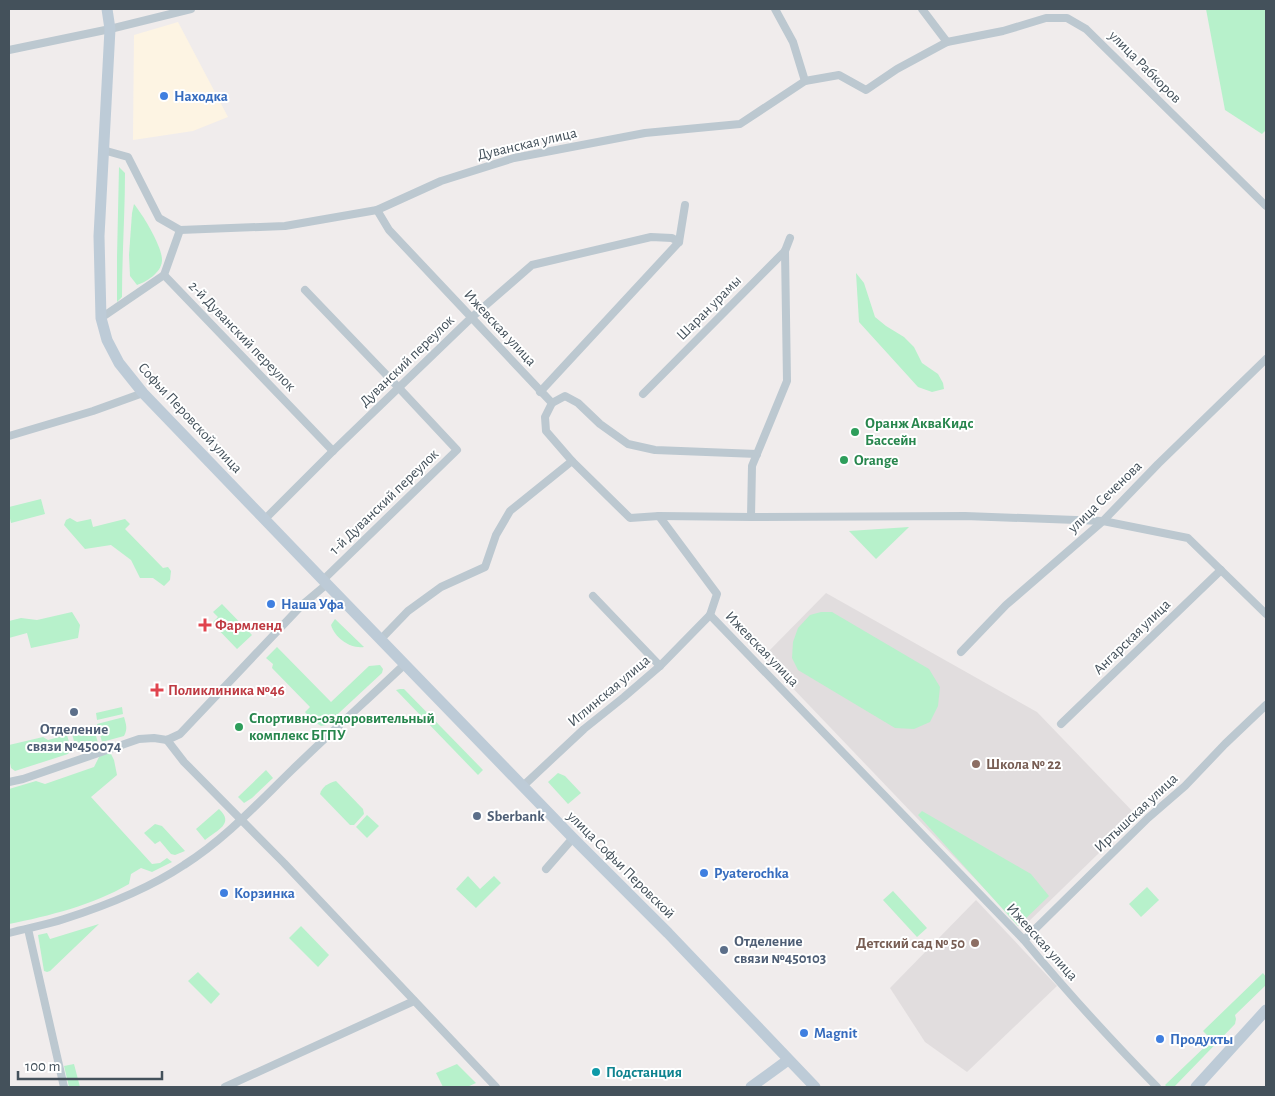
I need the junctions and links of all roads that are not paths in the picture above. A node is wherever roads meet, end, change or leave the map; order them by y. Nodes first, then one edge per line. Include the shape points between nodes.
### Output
1 (108, 9) edge
2 (191, 9) edge
3 (775, 9) edge
4 (922, 9) edge
5 (110, 29) junction
6 (947, 42) junction
7 (9, 50) edge
8 (805, 81) junction
9 (103, 150) junction
10 (685, 205) dead end
11 (1266, 206) edge
12 (377, 210) junction
13 (180, 230) junction
14 (790, 238) dead end
15 (679, 242) junction
16 (785, 251) junction
17 (164, 275) junction
18 (305, 290) dead end
19 (101, 318) junction
20 (472, 318) junction
21 (1266, 359) edge
22 (399, 388) junction
23 (540, 392) junction
24 (143, 394) junction
25 (642, 394) dead end
26 (552, 402) junction
27 (9, 436) edge
28 (334, 451) junction
29 (756, 454) junction
30 (572, 461) junction
31 (659, 516) junction
32 (752, 517) junction
33 (265, 520) junction
34 (1103, 522) junction
35 (1221, 570) junction
36 (325, 582) junction
37 (593, 596) dead end
38 (1266, 614) edge
39 (710, 615) junction
40 (381, 639) junction
41 (961, 652) dead end
42 (405, 664) junction
43 (660, 666) junction
44 (1266, 705) edge
45 (1062, 724) dead end
46 (168, 740) junction
47 (9, 782) edge
48 (523, 786) junction
49 (242, 820) junction
50 (573, 838) junction
51 (546, 869) dead end
52 (28, 929) junction
53 (9, 933) edge
54 (1024, 940) junction
55 (414, 1001) junction
56 (1266, 1010) edge
57 (788, 1060) junction
58 (64, 1087) edge
59 (225, 1087) edge
60 (496, 1087) edge
61 (750, 1087) edge
62 (815, 1087) edge
63 (1157, 1087) edge
64 (1196, 1087) edge

1 - 5 main road, Софьи Перовской улица
2 - 5 street
3 - 8 street via 793,42
4 - 6 street
5 - 7 street
5 - 9 main road, Софьи Перовской улица
6 - 8 street, Дуванская улица via 866,90 839,75
6 - 11 street, улица Рабкоров via 1003,31 1046,18 1067,18 1086,29
8 - 12 street, Дуванская улица via 740,124 644,133 514,158 441,181
9 - 13 street via 128,157 159,218
9 - 19 main road, Софьи Перовской улица via 99,236
10 - 15 street
12 - 13 street, Дуванская улица via 285,226
12 - 20 street, Ижевская улица via 389,230
13 - 17 street
14 - 16 street, Шаран урамы
15 - 20 street, Дуванский переулок via 672,238 651,237 532,265
15 - 23 street
16 - 25 street, Шаран урамы
16 - 29 street via 787,381
17 - 19 street
17 - 28 street, 2-й Дуванский переулок
18 - 22 street, 1-й Дуванский переулок
19 - 24 main road, Софьи Перовской улица via 107,340 119,362
20 - 22 street, Дуванский переулок
20 - 23 street, Ижевская улица
21 - 34 street, улица Сеченова
22 - 28 street, Дуванский переулок
22 - 36 street, 1-й Дуванский переулок via 457,450
23 - 26 street, Ижевская улица
24 - 27 street
24 - 33 main road, Софьи Перовской улица
26 - 29 street via 565,396 578,403 628,444 655,450
26 - 30 street via 545,417 546,431
28 - 33 street, Дуванский переулок
29 - 32 street via 752,466
30 - 31 street via 630,518
30 - 40 street via 510,511 496,535 485,567 441,586
31 - 32 street
31 - 39 street, Ижевская улица via 717,594
32 - 34 street via 965,516
33 - 36 main road, Софьи Перовской улица
34 - 35 street via 1188,538
34 - 41 street, улица Сеченова via 1006,605
35 - 38 street
35 - 45 street, Ангарская улица
36 - 40 main road, Софьи Перовской улица
36 - 46 street via 180,734
37 - 43 street
39 - 43 street, Иглинская улица
39 - 54 street, Ижевская улица
40 - 42 main road, Софьи Перовской улица
42 - 48 main road, улица Софьи Перовской
42 - 49 street
43 - 48 street, Иглинская улица via 584,729
44 - 54 street, Иртышская улица
46 - 47 street via 139,739
46 - 49 street via 184,762
48 - 50 main road, улица Софьи Перовской
49 - 52 street via 184,866 137,891
49 - 55 street
50 - 51 street
50 - 57 main road, улица Софьи Перовской
52 - 53 street
52 - 58 street
54 - 63 street, Ижевская улица
55 - 59 street
55 - 60 street
56 - 64 main road
57 - 61 main road
57 - 62 main road, улица Софьи Перовской

